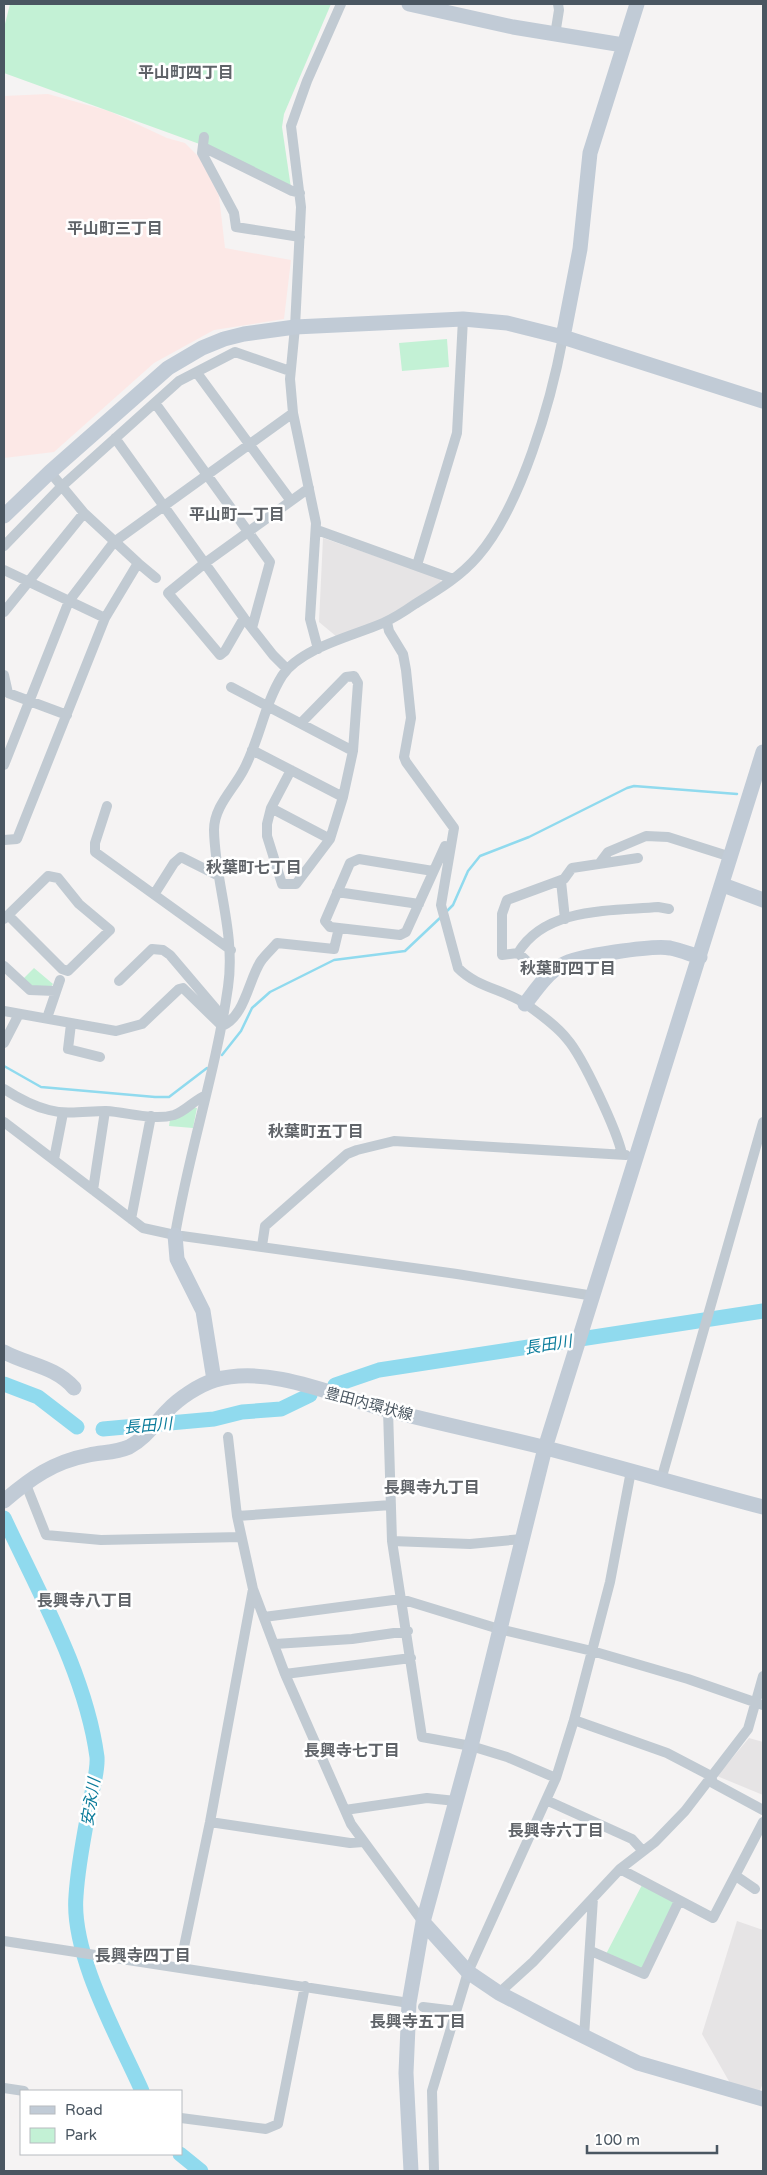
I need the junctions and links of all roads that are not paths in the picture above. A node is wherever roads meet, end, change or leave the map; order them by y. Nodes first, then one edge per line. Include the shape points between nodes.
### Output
1 (341, 4) edge
2 (409, 4) edge
3 (560, 4) edge
4 (637, 4) edge
5 (555, 35) junction
6 (623, 45) junction
7 (300, 193) junction
8 (300, 236) junction
9 (463, 319) junction
10 (296, 327) junction
11 (563, 337) junction
12 (290, 371) junction
13 (197, 373) junction
14 (763, 401) edge
15 (155, 403) junction
16 (293, 413) junction
17 (115, 438) junction
18 (249, 444) junction
19 (50, 472) junction
20 (207, 475) junction
21 (61, 487) junction
22 (309, 488) junction
23 (291, 501) junction
24 (165, 507) junction
25 (84, 513) junction
26 (4, 516) edge
27 (317, 530) junction
28 (247, 532) junction
29 (114, 542) junction
30 (4, 546) edge
31 (138, 563) junction
32 (205, 563) junction
33 (417, 565) junction
34 (4, 570) edge
35 (156, 578) dead end
36 (453, 579) junction
37 (29, 582) junction
38 (68, 601) junction
39 (4, 612) edge
40 (105, 618) junction
41 (244, 618) junction
42 (387, 622) junction
43 (252, 628) junction
44 (318, 649) junction
45 (287, 669) junction
46 (4, 675) edge
47 (231, 687) dead end
48 (28, 702) junction
49 (267, 705) junction
50 (67, 716) junction
51 (301, 723) junction
52 (252, 750) junction
53 (354, 751) junction
54 (763, 752) edge
55 (4, 765) edge
56 (291, 770) junction
57 (343, 797) junction
58 (107, 806) dead end
59 (271, 808) junction
60 (330, 839) junction
61 (4, 840) edge
62 (445, 846) dead end
63 (731, 857) junction
64 (638, 858) dead end
65 (599, 864) junction
66 (433, 871) junction
67 (219, 876) junction
68 (561, 881) junction
69 (722, 885) junction
70 (337, 892) junction
71 (154, 893) junction
72 (763, 900) edge
73 (419, 904) junction
74 (669, 909) dead end
75 (6, 917) edge
76 (565, 919) junction
77 (339, 928) junction
78 (231, 950) junction
79 (518, 953) junction
80 (700, 957) junction
81 (4, 966) edge
82 (546, 978) junction
83 (60, 980) dead end
84 (119, 981) dead end
85 (55, 991) junction
86 (525, 1004) junction
87 (4, 1011) edge
88 (20, 1014) junction
89 (47, 1018) junction
90 (223, 1022) junction
91 (71, 1024) junction
92 (4, 1044) edge
93 (100, 1057) dead end
94 (4, 1090) edge
95 (206, 1095) junction
96 (106, 1112) junction
97 (63, 1113) junction
98 (151, 1116) junction
99 (4, 1122) edge
100 (763, 1122) edge
101 (629, 1156) junction
102 (54, 1160) junction
103 (93, 1190) junction
104 (131, 1219) junction
105 (175, 1235) junction
106 (262, 1246) junction
107 (594, 1296) junction
108 (4, 1352) edge
109 (214, 1380) junction
110 (74, 1388) dead end
111 (388, 1410) junction
112 (228, 1437) dead end
113 (545, 1448) junction
114 (631, 1471) junction
115 (661, 1480) junction
116 (21, 1486) junction
117 (4, 1501) edge
118 (391, 1505) junction
119 (763, 1507) edge
120 (238, 1516) junction
121 (241, 1537) junction
122 (522, 1539) junction
123 (392, 1541) junction
124 (253, 1589) junction
125 (401, 1598) junction
126 (264, 1618) junction
127 (500, 1629) junction
128 (408, 1631) junction
129 (275, 1644) junction
130 (592, 1651) junction
131 (411, 1658) junction
132 (285, 1674) junction
133 (763, 1676) edge
134 (760, 1704) edge
135 (574, 1720) junction
136 (471, 1746) junction
137 (711, 1776) junction
138 (556, 1778) junction
139 (546, 1800) junction
140 (456, 1801) junction
141 (345, 1810) junction
142 (763, 1810) edge
143 (210, 1822) junction
144 (763, 1822) edge
145 (363, 1842) junction
146 (642, 1850) junction
147 (620, 1869) junction
148 (736, 1876) junction
149 (756, 1889) dead end
150 (593, 1898) junction
151 (679, 1901) junction
152 (423, 1922) junction
153 (4, 1941) edge
154 (591, 1951) junction
155 (180, 1966) junction
156 (468, 1972) junction
157 (305, 1986) junction
158 (499, 1993) junction
159 (416, 2005) junction
160 (456, 2011) junction
161 (584, 2037) junction
162 (4, 2088) edge
163 (20, 2090) edge
164 (763, 2099) edge
165 (182, 2118) edge
166 (411, 2171) edge
167 (434, 2171) edge

1 - 7 street via 293,118 291,137
2 - 5 street
3 - 5 street
4 - 6 street
5 - 6 street
6 - 11 street via 590,153 580,249
7 - 8 street
7 - 8 street via 203,142 202,153 234,213 236,227
8 - 10 street
9 - 10 street
9 - 11 street via 507,323
9 - 33 street via 457,433
10 - 12 street
10 - 19 street via 224,339 179,362 157,377
11 - 14 street
11 - 36 street via 556,375 519,485 493,535
12 - 13 street via 235,352
12 - 16 street
13 - 15 street via 179,381
13 - 18 street
15 - 17 street
15 - 20 street
16 - 18 street
16 - 22 street
17 - 21 street
17 - 24 street
18 - 20 street
18 - 23 street
19 - 21 street
19 - 26 street
20 - 24 street
20 - 28 street
21 - 25 street
21 - 30 street
22 - 23 street
22 - 27 street
23 - 28 street
24 - 29 street
24 - 32 street
25 - 29 street
25 - 37 street
27 - 33 street
27 - 44 street via 310,619
28 - 32 street
28 - 43 street via 270,562
29 - 31 street
29 - 38 street
31 - 35 street
31 - 40 street
32 - 41 street
32 - 41 street via 168,593 220,655
33 - 36 street
34 - 37 street
36 - 42 street
37 - 38 street
37 - 39 street
38 - 40 street
38 - 48 street
40 - 50 street
41 - 43 street
42 - 44 street
42 - 86 street via 405,662 411,718 404,757 454,828 441,911 456,962 464,974
43 - 45 street
44 - 45 street
45 - 49 street
46 - 48 street via 8,693
47 - 49 street
48 - 50 street
48 - 55 street
49 - 51 street
49 - 52 street
50 - 61 street via 17,839
51 - 53 street
51 - 53 street via 346,677 354,676 358,683
52 - 56 street
52 - 67 street via 244,770 215,817
53 - 57 street
54 - 63 street
56 - 57 street
56 - 59 street
57 - 60 street
58 - 71 street via 95,842 96,852
59 - 60 street
59 - 60 street via 266,836 282,884 296,884
62 - 66 street
63 - 65 street via 668,837 646,836 608,852
63 - 69 street
64 - 65 street
65 - 68 street via 572,868
66 - 70 street via 359,860 350,863
66 - 73 street
67 - 71 street via 181,857
67 - 78 street
68 - 76 street
68 - 79 street via 507,900 502,914 502,954
69 - 72 street
69 - 80 street
70 - 73 street
70 - 77 street via 325,921 330,927
71 - 78 street
73 - 77 street via 406,932 400,935
74 - 76 street via 658,907 575,915
75 - 75 street via 48,876 58,878 79,904 110,930 68,971
76 - 79 street via 542,926
77 - 90 street via 334,949 277,944 260,962 230,1023
78 - 90 street
79 - 82 street
80 - 82 street via 671,948 654,947 587,956 560,965
80 - 101 street
81 - 85 street via 30,990
82 - 86 street
83 - 85 street
84 - 90 street via 152,950 162,950 170,955
85 - 89 street
86 - 101 street via 567,1039 575,1050
87 - 88 street
88 - 89 street
88 - 92 street
89 - 91 street
90 - 91 street via 183,988 142,1024 115,1030
90 - 95 street
91 - 93 street via 68,1049
94 - 97 street via 31,1105
95 - 98 street via 172,1116
95 - 105 street
96 - 97 street
96 - 98 street
96 - 103 street
97 - 102 street
98 - 104 street
99 - 102 street
100 - 115 street
101 - 106 street via 394,1141 376,1144 348,1154 265,1226
101 - 107 street
102 - 103 street
103 - 104 street
104 - 105 street via 143,1228
105 - 106 street
105 - 109 street via 177,1259 203,1311
106 - 107 street
107 - 113 street
108 - 110 street via 47,1368
109 - 111 street, 豊田内環状線 via 261,1376
109 - 116 street, 豊田内環状線 via 168,1409 147,1434 130,1446 110,1454 90,1455 58,1464
111 - 113 street, 豊田内環状線
111 - 118 street
112 - 120 street
113 - 114 street, 豊田内環状線
113 - 122 street
114 - 115 street, 豊田内環状線
114 - 130 street via 610,1582
115 - 119 street, 豊田内環状線
116 - 117 street, 豊田内環状線
116 - 121 street via 46,1535 101,1540
118 - 120 street
118 - 123 street
120 - 121 street
121 - 124 street
122 - 123 street via 470,1544
122 - 127 street
123 - 125 street
124 - 126 street
124 - 143 street
125 - 126 street
125 - 127 street
125 - 128 street
126 - 129 street
127 - 130 street
127 - 136 street
128 - 129 street via 352,1639
128 - 131 street
129 - 132 street
130 - 134 street
130 - 135 street
131 - 132 street
131 - 136 street via 422,1737
132 - 141 street
133 - 134 street
134 - 137 street via 748,1728
135 - 137 street via 667,1754
135 - 138 street
136 - 138 street
136 - 140 street
137 - 142 street via 713,1783
137 - 146 street via 686,1811 655,1842
138 - 139 street
139 - 146 street via 632,1839
139 - 156 street
140 - 141 street via 427,1798
140 - 152 street
141 - 145 street
143 - 145 street via 350,1843
143 - 155 street
144 - 148 street
145 - 152 street
146 - 147 street
147 - 150 street
147 - 151 street
148 - 149 street
148 - 151 street via 713,1918
150 - 154 street
150 - 158 street
151 - 154 street via 644,1974
152 - 156 street
152 - 159 street
153 - 155 street
154 - 161 street
155 - 157 street
156 - 158 street
156 - 160 street
157 - 159 street
157 - 165 street via 278,2124 266,2129
158 - 161 street
159 - 160 street
159 - 166 street via 406,2073
160 - 167 street via 432,2091
161 - 164 street via 638,2063
162 - 163 street

